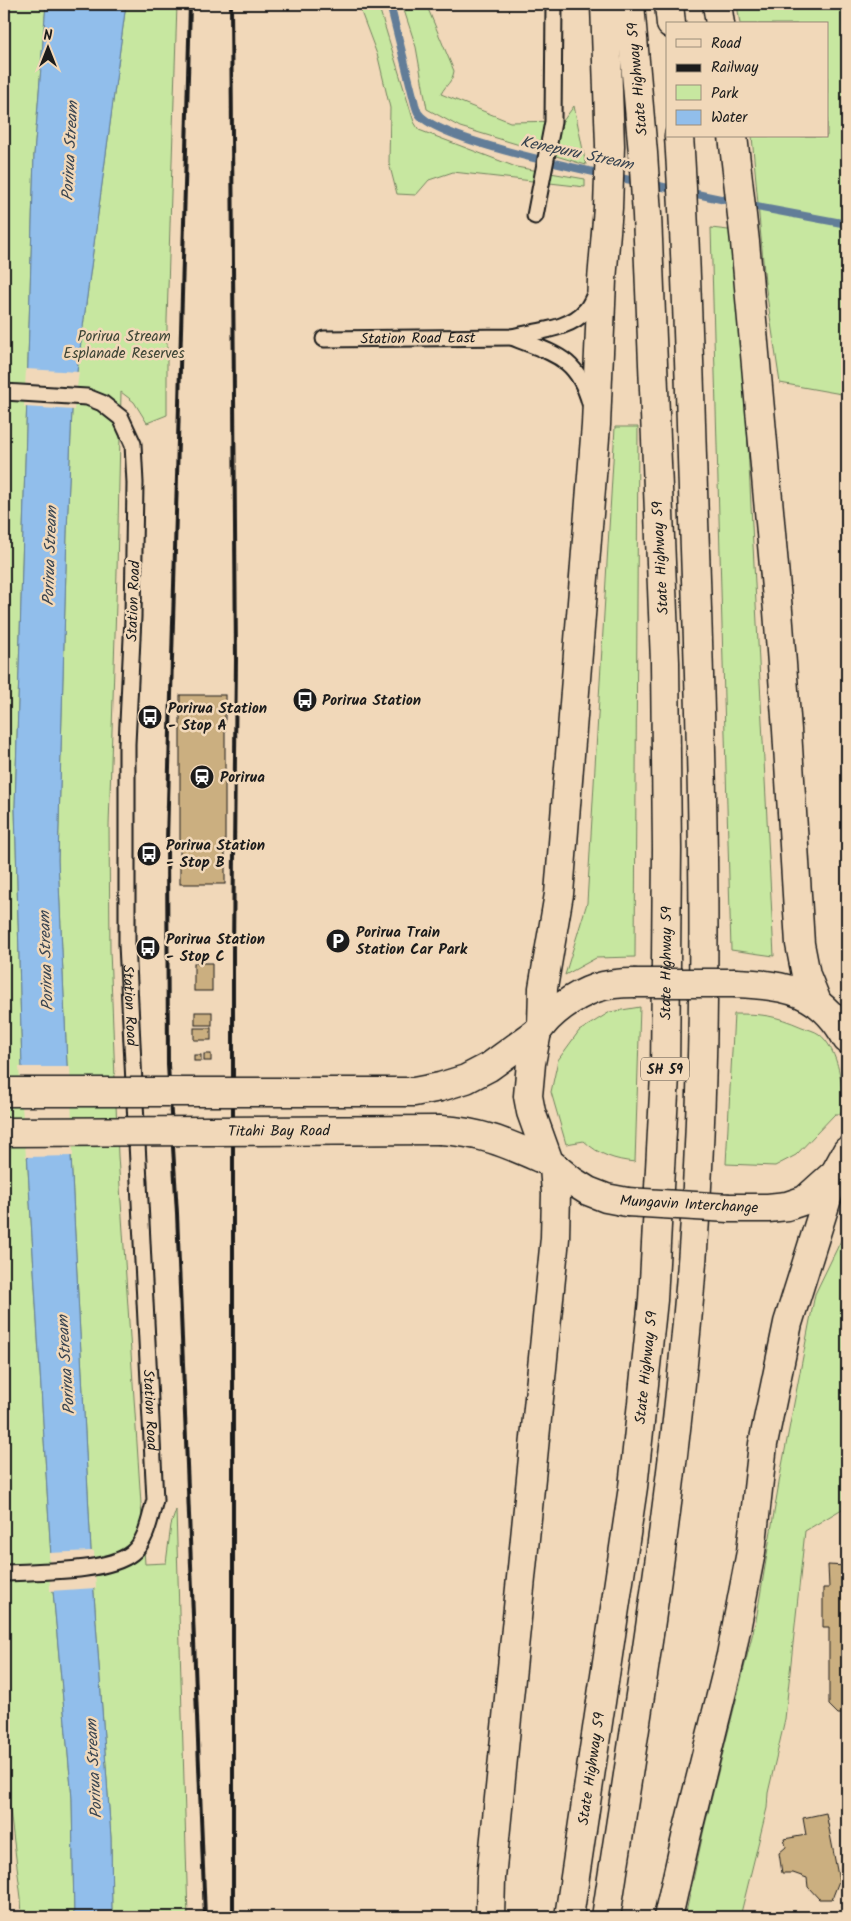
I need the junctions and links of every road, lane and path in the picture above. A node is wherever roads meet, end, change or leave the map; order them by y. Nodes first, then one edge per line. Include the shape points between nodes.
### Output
1 (554, 4) edge
2 (605, 4) edge
3 (630, 4) edge
4 (669, 4) edge
5 (717, 4) edge
6 (671, 22) edge
7 (720, 22) edge
8 (733, 138) edge
9 (679, 149) edge
10 (535, 216) dead end
11 (602, 280) junction
12 (512, 338) junction
13 (324, 339) dead end
14 (4, 392) edge
15 (596, 425) junction
16 (817, 1002) junction
17 (539, 1029) junction
18 (845, 1030) edge
19 (4, 1092) edge
20 (4, 1132) edge
21 (844, 1159) edge
22 (551, 1165) junction
23 (4, 1573) edge
24 (491, 1878) junction
25 (486, 1917) edge
26 (490, 1917) edge
27 (569, 1917) edge
28 (606, 1917) edge
29 (668, 1917) edge

1 - 10 lane via 553,122
2 - 11 main road via 610,146
3 - 27 main road, State Highway 59 / SH 59 via 647,216 665,662 665,1075 653,1300 634,1477
4 - 6 main road
5 - 7 main road
8 - 16 main road via 787,720 800,944 806,975
9 - 28 main road, SH 59 via 700,684 702,1095 693,1250 679,1401
11 - 12 lane, Station Road East via 586,311 574,320 557,329
11 - 15 main road
12 - 13 lane, Station Road East
12 - 15 lane, Station Road East via 562,357 585,386
14 - 23 lane, Station Road via 87,397 121,418 133,444 127,944 155,1500 142,1540 133,1552 93,1567
15 - 17 main road via 559,894
16 - 17 main road, bridge via 782,988 736,983 614,984 595,988 577,997
16 - 18 main road
17 - 19 main road, bridge via 489,1067 466,1079 414,1092
17 - 22 main road via 528,1096
20 - 22 main road, Titahi Bay Road, bridge via 464,1131 492,1138
21 - 22 main road, Mungavin Interchange, bridge via 806,1200 768,1208 627,1202 606,1198 572,1181
21 - 29 main road via 788,1323 763,1444 751,1552 731,1655
22 - 24 main road via 556,1193 556,1238
24 - 25 lane
24 - 26 main road

